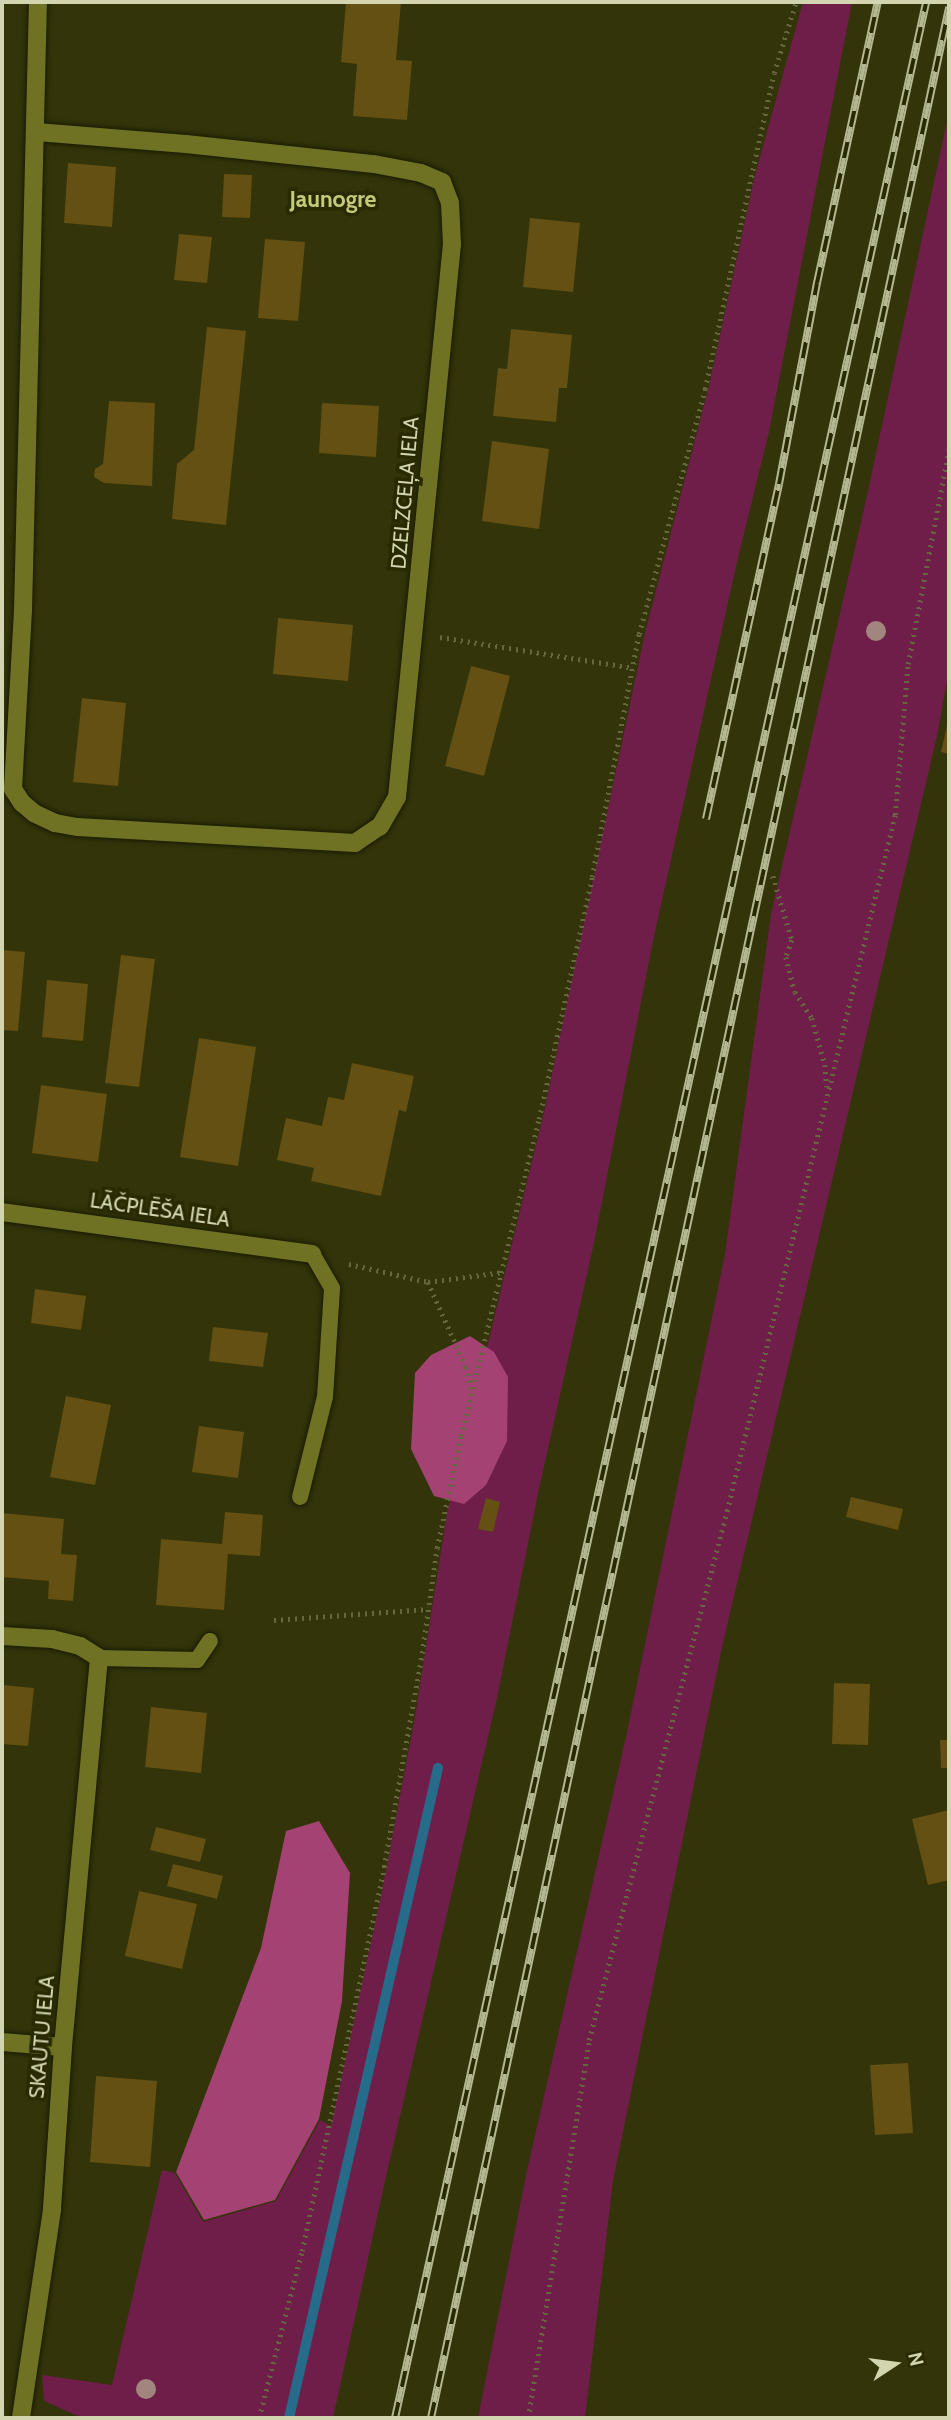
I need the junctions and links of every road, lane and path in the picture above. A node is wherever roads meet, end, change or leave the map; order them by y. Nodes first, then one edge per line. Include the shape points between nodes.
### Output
1 (38, 2) edge
2 (796, 2) edge
3 (37, 132) junction
4 (949, 449) edge
5 (415, 633) junction
6 (633, 668) junction
7 (774, 876) dead end
8 (828, 1090) junction
9 (2, 1212) edge
10 (312, 1254) junction
11 (503, 1272) junction
12 (428, 1282) junction
13 (472, 1392) junction
14 (300, 1497) dead end
15 (428, 1609) junction
16 (274, 1620) dead end
17 (2, 1636) edge
18 (210, 1642) dead end
19 (99, 1658) junction
20 (2, 2042) edge
21 (63, 2047) junction
22 (21, 2418) edge
23 (258, 2418) edge
24 (528, 2418) edge

1 - 3 street
2 - 6 path via 774,73 705,388
3 - 5 street, DZELZCEĻA IELA via 374,164 442,182 450,203 452,244
3 - 5 street, DZELZCEĻA IELA via 13,789 34,813 78,827 355,843 380,826 397,797
4 - 8 path via 908,664 895,815
5 - 6 path
6 - 11 path via 592,877
7 - 8 path via 792,940 786,957 795,992 812,1018
8 - 24 path via 727,1511 589,2040
9 - 10 street, LĀČPLĒŠA IELA
10 - 12 path
10 - 14 lane via 332,1288 325,1397
11 - 12 path
11 - 13 path
12 - 13 path via 466,1367
13 - 15 path
15 - 16 path
15 - 23 path via 384,1867 302,2251
17 - 19 street via 52,1639 80,1646
18 - 19 lane via 197,1660
19 - 21 street, SKAUTU IELA
20 - 21 street
21 - 22 street, SKAUTU IELA via 52,2210

